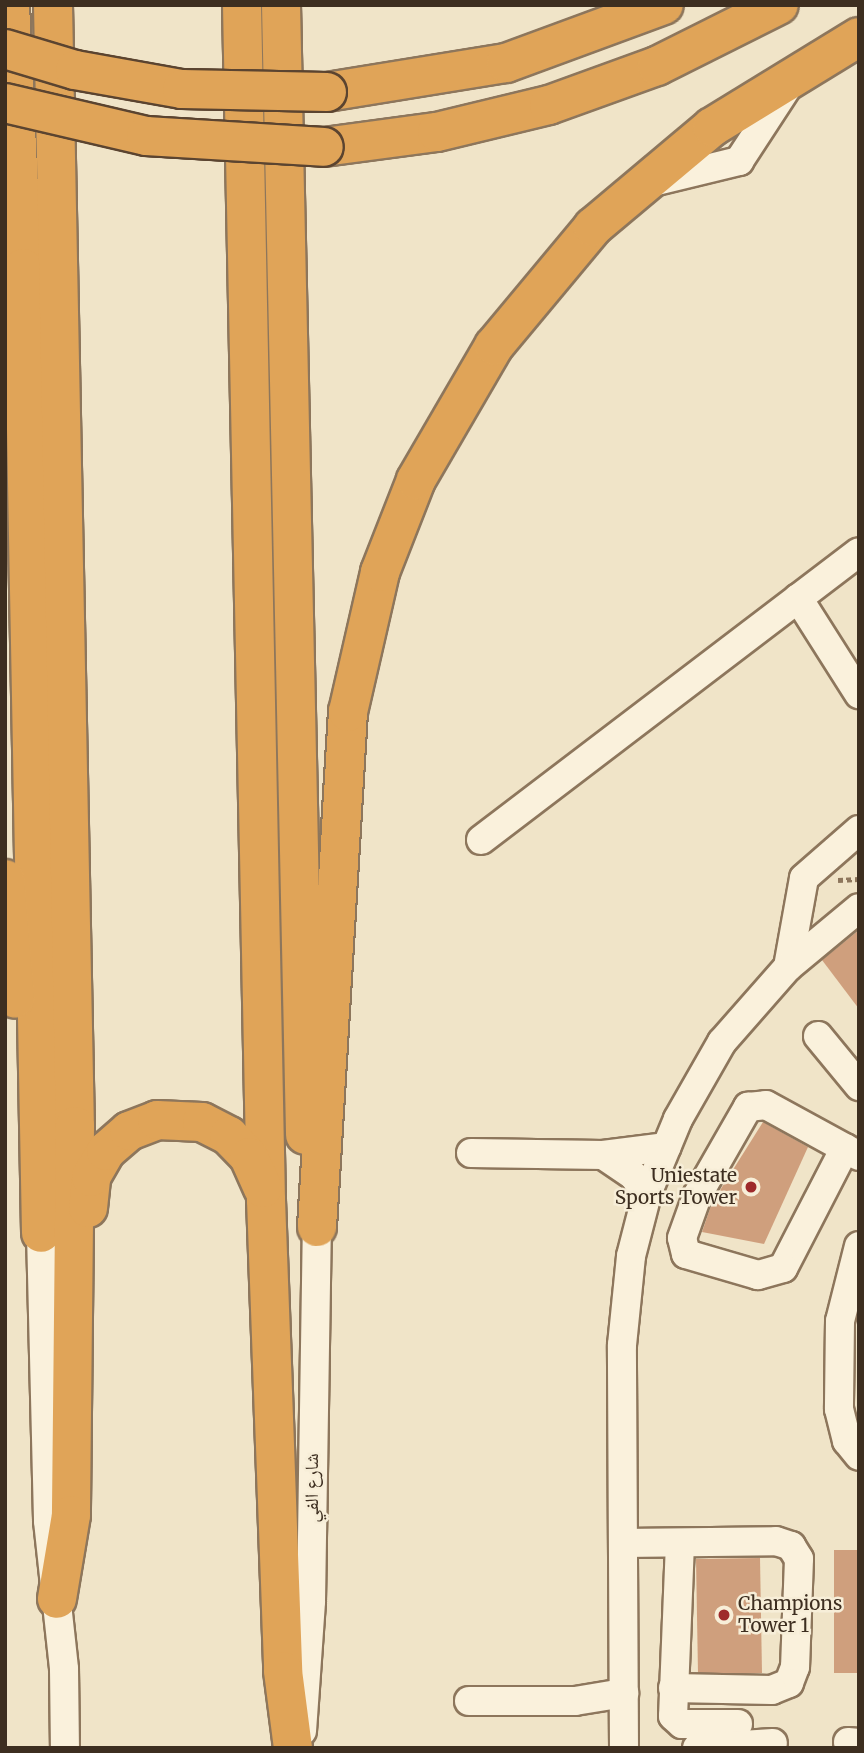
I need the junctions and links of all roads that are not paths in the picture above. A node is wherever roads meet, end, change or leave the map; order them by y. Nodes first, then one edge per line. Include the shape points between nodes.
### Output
1 (10, 5) edge
2 (53, 5) edge
3 (242, 5) edge
4 (281, 5) edge
5 (664, 5) edge
6 (779, 5) edge
7 (859, 37) edge
8 (5, 49) edge
9 (5, 103) edge
10 (39, 267) junction
11 (859, 552) edge
12 (789, 604) junction
13 (859, 694) edge
14 (859, 830) edge
15 (481, 840) dead end
16 (5, 878) edge
17 (859, 908) edge
18 (788, 967) junction
19 (818, 1036) dead end
20 (859, 1086) edge
21 (666, 1147) junction
22 (852, 1152) edge
23 (471, 1153) dead end
24 (603, 1155) junction
25 (266, 1200) junction
26 (645, 1203) junction
27 (686, 1224) junction
28 (317, 1227) junction
29 (41, 1233) junction
30 (859, 1246) edge
31 (73, 1300) junction
32 (859, 1457) edge
33 (680, 1543) junction
34 (623, 1544) junction
35 (57, 1600) junction
36 (673, 1700) junction
37 (469, 1701) dead end
38 (624, 1702) junction
39 (736, 1719) dead end
40 (773, 1743) dead end
41 (65, 1748) edge
42 (293, 1748) edge
43 (301, 1748) edge
44 (624, 1748) edge
45 (697, 1748) edge

1 - 10 highway, bridge
2 - 10 highway, bridge
3 - 25 highway, bridge via 244,306
4 - 28 highway, bridge via 302,1087
5 - 8 highway, bridge via 506,63 327,92 182,89 75,70
6 - 9 highway, bridge via 657,66 549,105 437,132 324,147 157,138
7 - 28 highway via 712,127 631,192 558,265 487,356 416,480 380,572 356,665 343,760
10 - 29 highway
10 - 31 highway
11 - 12 street
12 - 13 street
12 - 15 street
14 - 18 street via 804,878
16 - 29 highway
17 - 18 street
18 - 21 street via 722,1042
19 - 20 street
21 - 24 street
21 - 26 street
22 - 27 street via 766,1105 748,1107
22 - 27 street via 795,1255 776,1273 758,1275 692,1260 682,1246
23 - 24 street
24 - 26 street via 624,1167
25 - 31 highway via 249,1157 216,1128 172,1118 129,1131 106,1151 91,1177 86,1246
25 - 42 highway via 283,1671
26 - 27 street
26 - 34 street via 622,1345
28 - 43 street, شارع الفي via 311,1613
29 - 35 street via 47,1521
30 - 32 street via 840,1321 839,1409 847,1441
31 - 35 highway via 70,1538
33 - 34 street
33 - 36 street
33 - 36 street via 784,1542 796,1552 800,1567 796,1667 789,1683 772,1690
34 - 38 street
35 - 41 street
36 - 39 street via 682,1724
37 - 38 street
38 - 44 street
40 - 45 street

